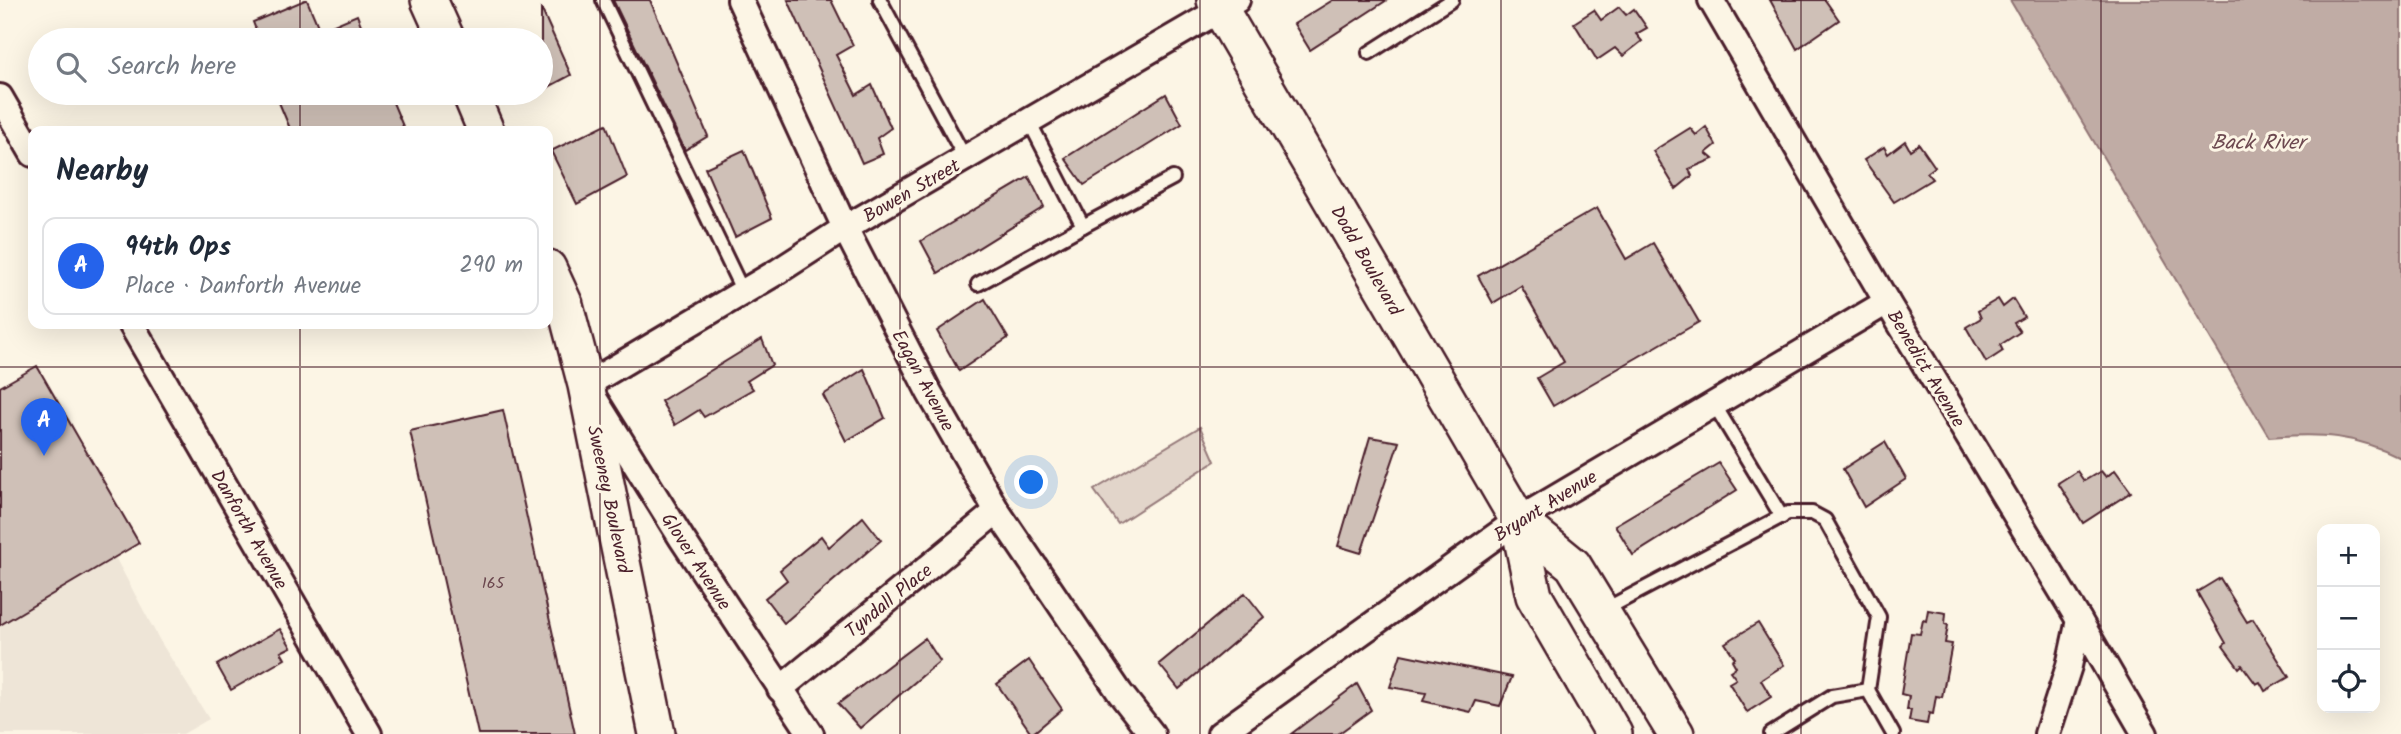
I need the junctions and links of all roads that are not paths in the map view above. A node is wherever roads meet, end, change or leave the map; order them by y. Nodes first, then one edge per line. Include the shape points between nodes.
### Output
1 (429, 0) edge
2 (603, 0) edge
3 (740, 0) edge
4 (880, 0) edge
5 (1452, 0) edge
6 (1711, 0) edge
7 (1225, 3) edge
8 (442, 28) edge
9 (1369, 53) dead end
10 (0, 97) edge
11 (475, 105) edge
12 (1029, 121) junction
13 (484, 126) edge
14 (28, 145) edge
15 (965, 159) junction
16 (1173, 178) dead end
17 (1083, 226) junction
18 (845, 228) junction
19 (553, 279) edge
20 (978, 284) dead end
21 (743, 292) junction
22 (1887, 302) junction
23 (134, 329) edge
24 (586, 384) junction
25 (1714, 404) junction
26 (997, 511) junction
27 (1782, 517) junction
28 (1518, 520) junction
29 (1601, 611) junction
30 (2079, 620) junction
31 (779, 689) junction
32 (1868, 691) junction
33 (369, 734) edge
34 (657, 734) edge
35 (811, 734) edge
36 (1152, 734) edge
37 (1220, 734) edge
38 (1614, 734) edge
39 (1676, 734) edge
40 (1771, 734) edge
41 (1893, 734) edge
42 (2047, 734) edge
43 (2145, 734) edge

1 - 8 street
2 - 21 lane
3 - 18 street, Eagan Avenue
4 - 15 lane
5 - 9 lane
6 - 22 street, Benedict Avenue
7 - 12 street, Bowen Street
7 - 28 street, Dodd Boulevard
10 - 14 street
11 - 13 street
12 - 15 street, Bowen Street
12 - 17 lane
15 - 18 street, Bowen Street
16 - 17 lane
17 - 20 lane
18 - 21 street, Bowen Street
18 - 26 street, Eagan Avenue via 929,392
19 - 24 street, Sweeney Boulevard via 565,305
21 - 24 street, Bowen Street
22 - 25 street, Bryant Avenue
22 - 30 street, Benedict Avenue
23 - 33 street, Danforth Avenue
24 - 31 street, Glover Avenue
24 - 34 street, Sweeney Boulevard
25 - 27 lane
25 - 28 street, Bryant Avenue
26 - 31 street, Tyndall Place
26 - 36 street, Eagan Avenue
27 - 29 lane
27 - 32 lane via 1800,512 1825,520 1879,617
28 - 29 street, Dodd Boulevard via 1573,565
28 - 37 street, Bryant Avenue
28 - 38 street, Dodd Boulevard via 1534,596
29 - 39 street, Dodd Boulevard
30 - 42 street
30 - 43 street, Benedict Avenue
31 - 35 street, Glover Avenue
32 - 40 lane via 1832,696
32 - 41 lane

